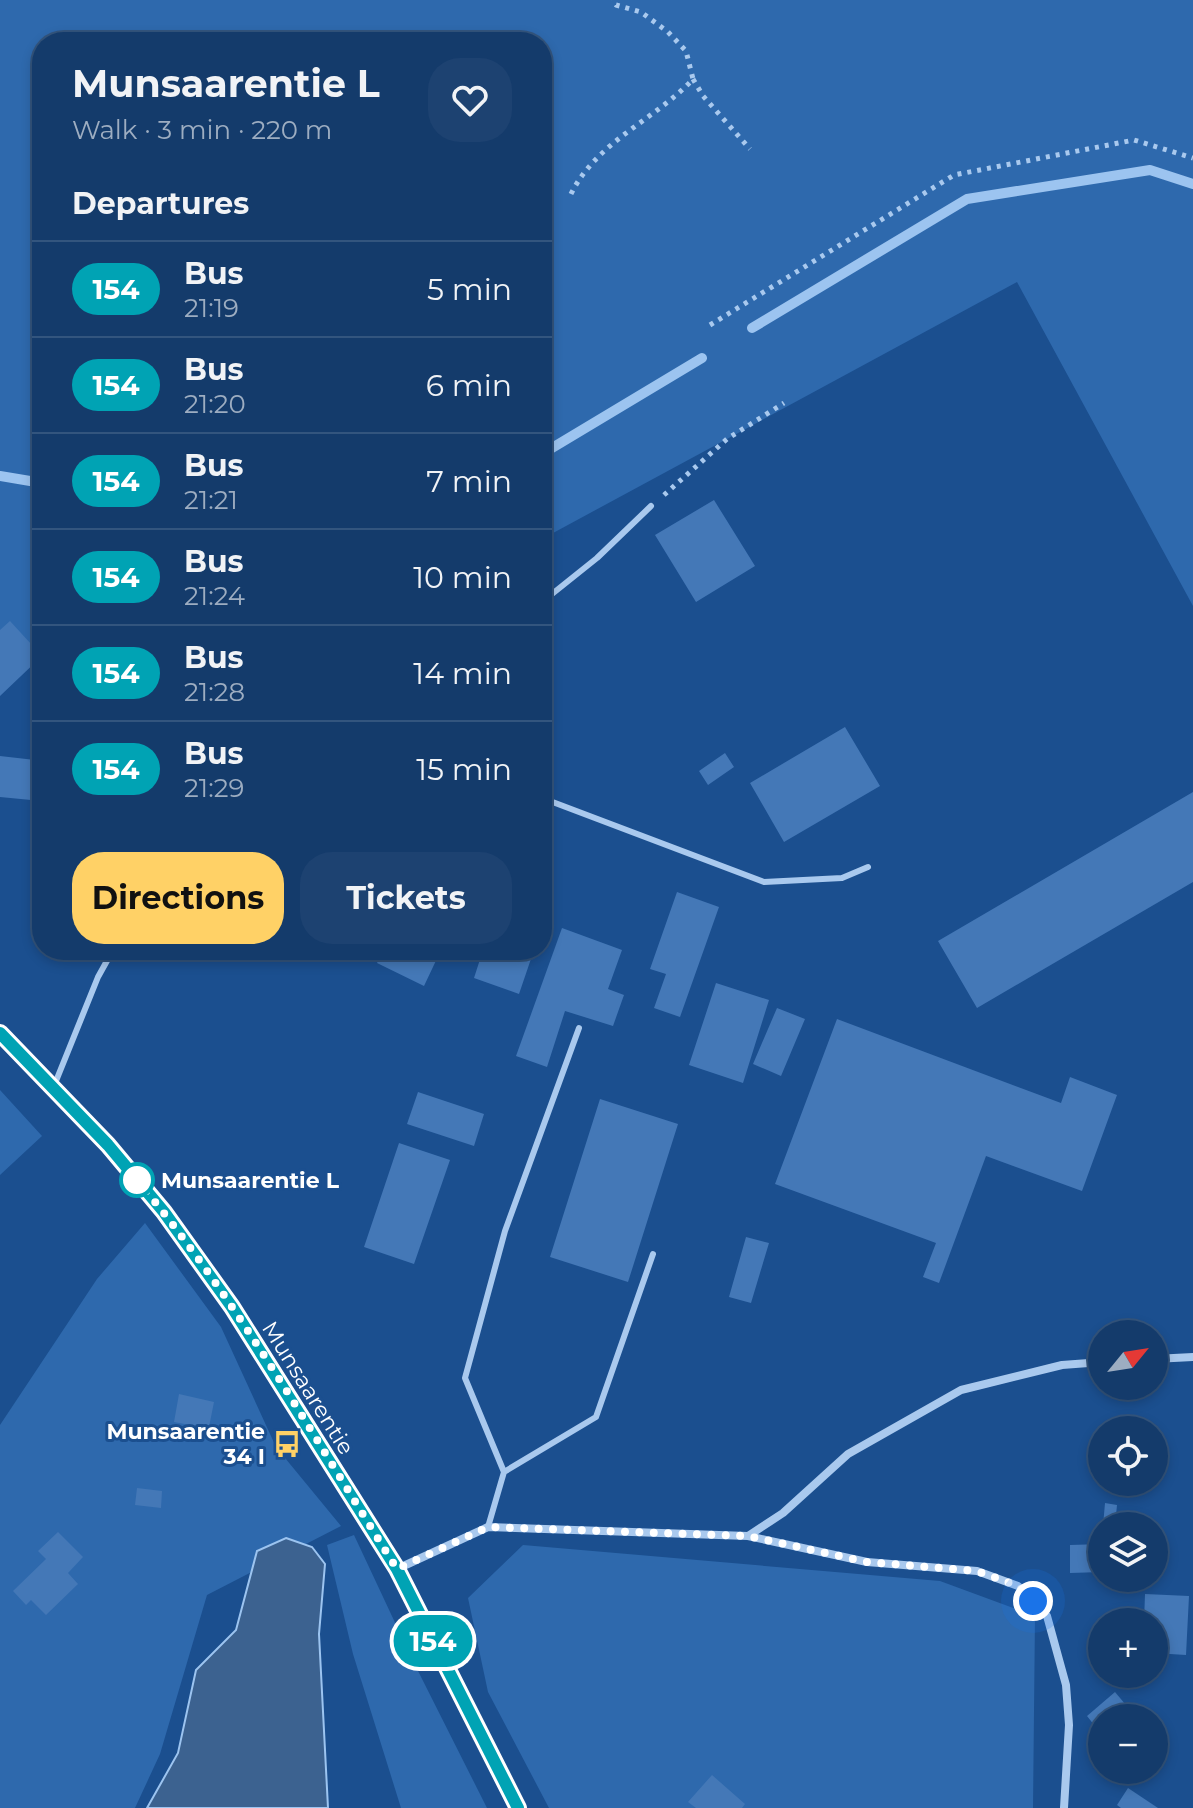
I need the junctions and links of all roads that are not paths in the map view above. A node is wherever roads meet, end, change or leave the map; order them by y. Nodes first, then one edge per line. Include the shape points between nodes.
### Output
1 (651, 506) road end
2 (552, 594) edge
3 (552, 802) edge
4 (868, 867) dead end
5 (107, 960) edge
6 (579, 1028) dead end
7 (0, 1033) edge
8 (54, 1086) junction
9 (653, 1254) dead end
10 (1193, 1357) edge
11 (1168, 1358) edge
12 (1088, 1363) edge
13 (504, 1472) junction
14 (488, 1527) junction
15 (748, 1536) junction
16 (397, 1569) junction
17 (518, 1808) edge
18 (1064, 1808) edge

1 - 2 lane
3 - 4 lane via 764,882 842,878
5 - 8 lane
6 - 13 lane via 505,1231 465,1378
7 - 8 street, Munsaarentie
8 - 16 street, Munsaarentie via 164,1212 232,1307
9 - 13 lane via 596,1417
10 - 11 street
12 - 15 street via 961,1390 848,1454 783,1513
13 - 14 lane
14 - 15 street
14 - 16 street
15 - 18 street via 867,1562 977,1571 1018,1586 1047,1616 1066,1685
16 - 17 street, Munsaarentie

